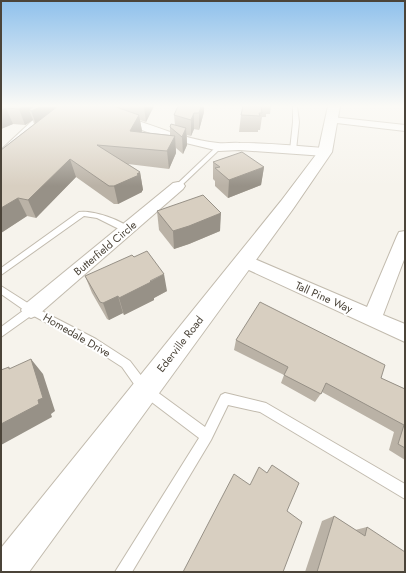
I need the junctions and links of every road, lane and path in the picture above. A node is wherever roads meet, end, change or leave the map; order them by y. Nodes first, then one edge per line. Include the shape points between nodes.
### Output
1 (22, 133) edge
2 (159, 133) edge
3 (295, 133) edge
4 (329, 133) edge
5 (219, 147) junction
6 (293, 150) junction
7 (325, 152) junction
8 (1, 153) edge
9 (178, 186) joint
10 (128, 230) junction
11 (405, 236) edge
12 (244, 261) junction
13 (1, 272) edge
14 (1, 289) edge
15 (31, 310) junction
16 (372, 318) junction
17 (1, 333) edge
18 (405, 333) edge
19 (144, 390) junction
20 (207, 436) junction
21 (405, 492) edge
22 (6, 572) edge
23 (122, 572) edge

1 - 8 lane
2 - 5 street
3 - 6 lane
4 - 7 street, Ederville Road
5 - 6 street
5 - 9 lane
6 - 7 street
7 - 12 street, Ederville Road
9 - 10 street, Butterfield Circle
10 - 13 lane via 103,217 82,214
10 - 15 street, Butterfield Circle
11 - 16 street
12 - 16 street, Tall Pine Way
12 - 19 street, Ederville Road
14 - 15 lane, Homedale Drive
15 - 17 lane
15 - 19 lane, Homedale Drive via 92,342 126,364
16 - 18 street, Tall Pine Way
19 - 20 lane, Homedale Drive
19 - 22 street, Ederville Road
20 - 21 lane via 225,399 262,407
20 - 23 lane

